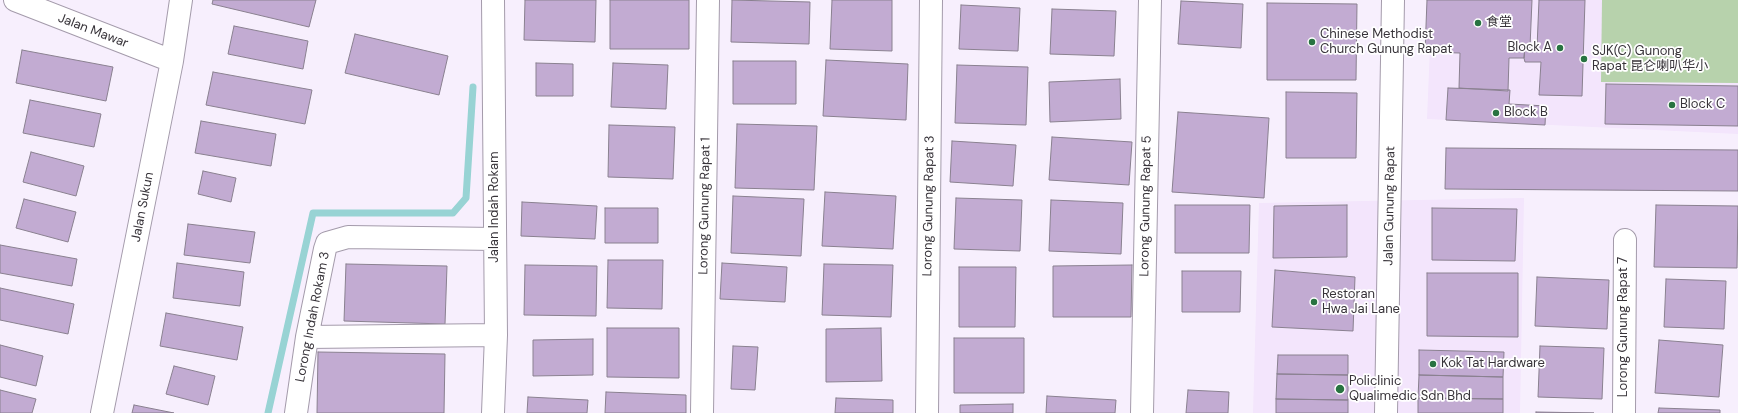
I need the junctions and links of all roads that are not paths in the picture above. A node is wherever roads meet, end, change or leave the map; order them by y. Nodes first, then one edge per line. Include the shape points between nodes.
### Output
1 (15, 0) edge
2 (181, 0) edge
3 (493, 0) edge
4 (708, 0) edge
5 (931, 0) edge
6 (1150, 0) edge
7 (1394, 0) edge
8 (172, 61) junction
9 (495, 239) junction
10 (1625, 240) dead end
11 (496, 335) junction
12 (307, 337) junction
13 (102, 413) edge
14 (296, 413) edge
15 (493, 413) edge
16 (702, 413) edge
17 (927, 413) edge
18 (1142, 413) edge
19 (1386, 413) edge
20 (1624, 413) edge

1 - 8 street, Jalan Mawar
2 - 8 street, Jalan Sukun
3 - 9 street, Jalan Indah Rokam
4 - 16 street, Lorong Gunung Rapat 1
5 - 17 street, Lorong Gunung Rapat 3
6 - 18 street, Lorong Gunung Rapat 5
7 - 19 street, Jalan Gunung Rapat
8 - 13 street, Jalan Sukun
9 - 11 street, Jalan Indah Rokam
9 - 12 street, Lorong Indah Rokam 3 via 348,238 327,244
10 - 20 street, Lorong Gunung Rapat 7
11 - 12 street
11 - 15 street, Jalan Indah Rokam
12 - 14 street, Lorong Indah Rokam 3

